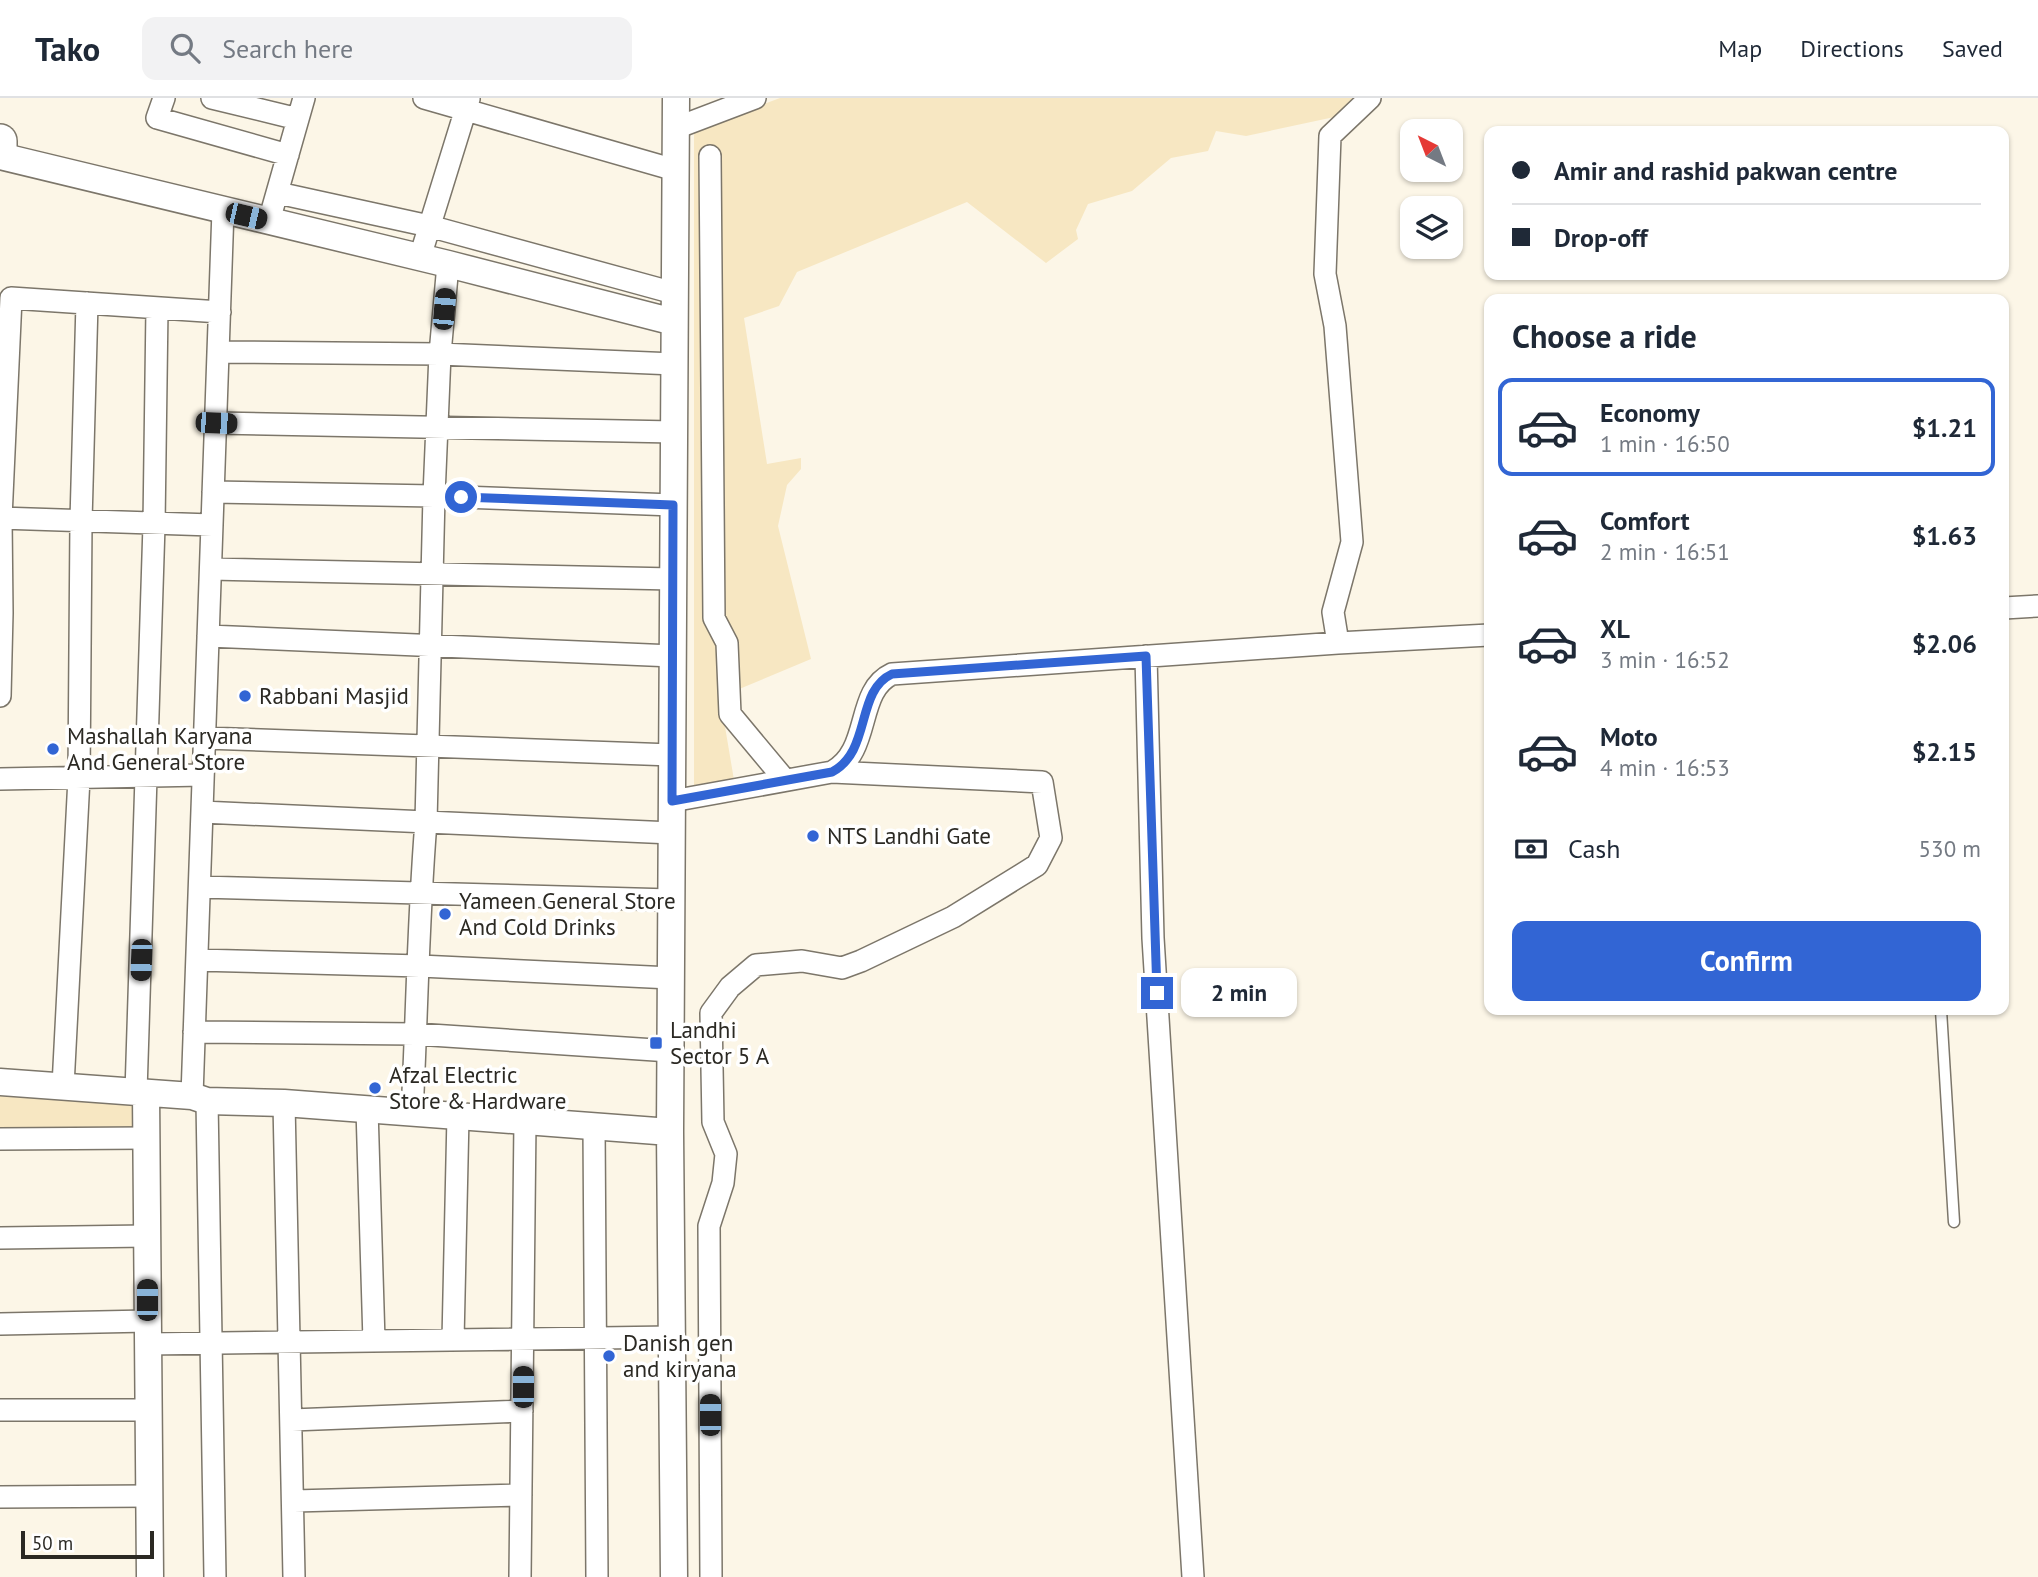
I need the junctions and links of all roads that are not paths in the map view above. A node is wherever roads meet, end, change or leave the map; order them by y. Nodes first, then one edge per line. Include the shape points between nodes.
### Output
1 (164, 98) edge
2 (212, 98) edge
3 (304, 98) edge
4 (424, 98) edge
5 (676, 98) edge
6 (755, 98) edge
7 (1372, 99) edge
8 (467, 104) edge
9 (298, 120) junction
10 (676, 128) junction
11 (0, 141) edge
12 (0, 149) edge
13 (288, 155) junction
14 (0, 156) edge
15 (710, 156) dead end
16 (675, 170) junction
17 (278, 193) junction
18 (223, 210) junction
19 (269, 221) junction
20 (429, 226) junction
21 (420, 257) junction
22 (448, 264) junction
23 (674, 293) junction
24 (5, 298) edge
25 (87, 303) junction
26 (157, 308) junction
27 (220, 312) junction
28 (674, 322) junction
29 (218, 352) junction
30 (440, 354) junction
31 (674, 364) junction
32 (216, 423) junction
33 (438, 429) junction
34 (674, 432) junction
35 (214, 492) junction
36 (434, 496) junction
37 (673, 505) junction
38 (0, 518) edge
39 (81, 521) junction
40 (154, 525) junction
41 (212, 525) junction
42 (211, 569) junction
43 (433, 575) junction
44 (673, 579) junction
45 (2038, 606) edge
46 (2009, 608) edge
47 (1, 613) edge
48 (1484, 635) edge
49 (208, 636) junction
50 (1338, 643) junction
51 (432, 646) junction
52 (673, 656) junction
53 (1146, 656) junction
54 (0, 695) edge
55 (205, 738) junction
56 (428, 746) junction
57 (672, 755) junction
58 (832, 772) junction
59 (204, 775) junction
60 (147, 776) junction
61 (79, 778) junction
62 (0, 779) edge
63 (785, 780) junction
64 (672, 801) junction
65 (202, 812) junction
66 (426, 822) junction
67 (672, 833) junction
68 (200, 887) junction
69 (421, 892) junction
70 (671, 900) junction
71 (197, 960) junction
72 (420, 966) junction
73 (671, 978) junction
74 (1941, 1015) edge
75 (194, 1032) junction
76 (416, 1034) junction
77 (670, 1051) junction
78 (0, 1082) edge
79 (63, 1086) junction
80 (141, 1092) junction
81 (200, 1099) junction
82 (284, 1103) junction
83 (367, 1110) junction
84 (412, 1113) junction
85 (458, 1116) junction
86 (525, 1121) junction
87 (594, 1126) junction
88 (670, 1132) junction
89 (146, 1138) junction
90 (0, 1139) edge
91 (1955, 1222) dead end
92 (147, 1236) junction
93 (0, 1238) edge
94 (0, 1324) edge
95 (148, 1333) junction
96 (672, 1337) junction
97 (597, 1338) junction
98 (453, 1340) junction
99 (523, 1340) junction
100 (374, 1341) junction
101 (290, 1342) junction
102 (212, 1345) junction
103 (0, 1410) edge
104 (148, 1410) junction
105 (522, 1411) junction
106 (292, 1420) junction
107 (521, 1495) junction
108 (149, 1496) junction
109 (0, 1497) edge
110 (294, 1501) junction
111 (150, 1577) edge
112 (215, 1577) edge
113 (294, 1577) edge
114 (520, 1577) edge
115 (597, 1577) edge
116 (674, 1577) edge
117 (711, 1577) edge
118 (1194, 1577) edge

1 - 13 street via 157,118
2 - 9 street
3 - 9 street
4 - 8 street
5 - 10 street
6 - 10 street
7 - 50 street via 1329,136 1325,274 1335,326 1352,542 1333,612
8 - 16 street
8 - 20 street
9 - 13 street
10 - 16 street
11 - 12 main road
13 - 17 street
14 - 18 street
15 - 63 street via 714,618 727,643 730,714
16 - 23 street
17 - 19 street
17 - 20 street
18 - 19 street
18 - 27 street
19 - 21 street
20 - 21 street
20 - 23 street
21 - 22 street
22 - 28 street
22 - 30 street
23 - 28 street
24 - 25 street
24 - 38 street
25 - 26 street
25 - 39 street
26 - 27 street
26 - 40 street
27 - 29 street
28 - 31 street
29 - 30 street
29 - 32 street
30 - 31 street
30 - 33 street
31 - 34 street
32 - 33 street
32 - 35 street
33 - 34 street
33 - 36 street
34 - 37 street
35 - 36 street
35 - 41 street
36 - 37 street
36 - 43 street
37 - 44 street
38 - 39 street
38 - 47 street
39 - 40 street
39 - 61 street
40 - 41 street
40 - 60 street
41 - 42 street
42 - 43 street
42 - 49 street
43 - 44 street
43 - 51 street
44 - 52 street
45 - 46 street
47 - 54 street
48 - 50 street
49 - 51 street
49 - 55 street
50 - 53 street
51 - 52 street
51 - 56 street
52 - 57 street
53 - 58 street via 892,674 877,684 853,754
53 - 118 street via 1153,938
55 - 56 street
55 - 59 street
56 - 57 street
56 - 66 street
57 - 64 street
58 - 63 street
58 - 117 street via 1042,782 1051,838 1037,865 953,917 842,968 802,961 757,965 730,987 711,1013 713,1122 726,1154 723,1183 709,1226
59 - 60 street
59 - 65 street
60 - 61 street
60 - 80 street
61 - 62 street
61 - 79 street
63 - 64 street
64 - 67 street
65 - 66 street
65 - 68 street
66 - 67 street
66 - 69 street
67 - 70 street
68 - 69 street
68 - 71 street
69 - 70 street
69 - 72 street
70 - 73 street
71 - 72 street
71 - 75 street
72 - 73 street
72 - 76 street
73 - 77 street
74 - 91 lane
75 - 76 street
75 - 81 street
76 - 77 street
76 - 84 street
77 - 88 street
78 - 79 street
79 - 80 street
80 - 81 street
80 - 89 street
81 - 82 street
81 - 102 street
82 - 83 street
82 - 101 street
83 - 84 street
83 - 100 street
84 - 85 street
85 - 86 street
85 - 98 street
86 - 87 street
86 - 99 street
87 - 88 street
87 - 97 street
88 - 96 street
89 - 90 street
89 - 92 street
92 - 93 street
92 - 95 street
94 - 95 street
95 - 102 street
95 - 104 street
96 - 97 street
96 - 116 street
97 - 99 street
97 - 115 street
98 - 99 street
98 - 100 street
99 - 105 street
100 - 101 street
101 - 102 street
101 - 106 street
102 - 112 street
103 - 104 street
104 - 108 street
105 - 106 street
105 - 107 street
106 - 110 street
107 - 110 street
107 - 114 street
108 - 109 street
108 - 111 street
110 - 113 street

